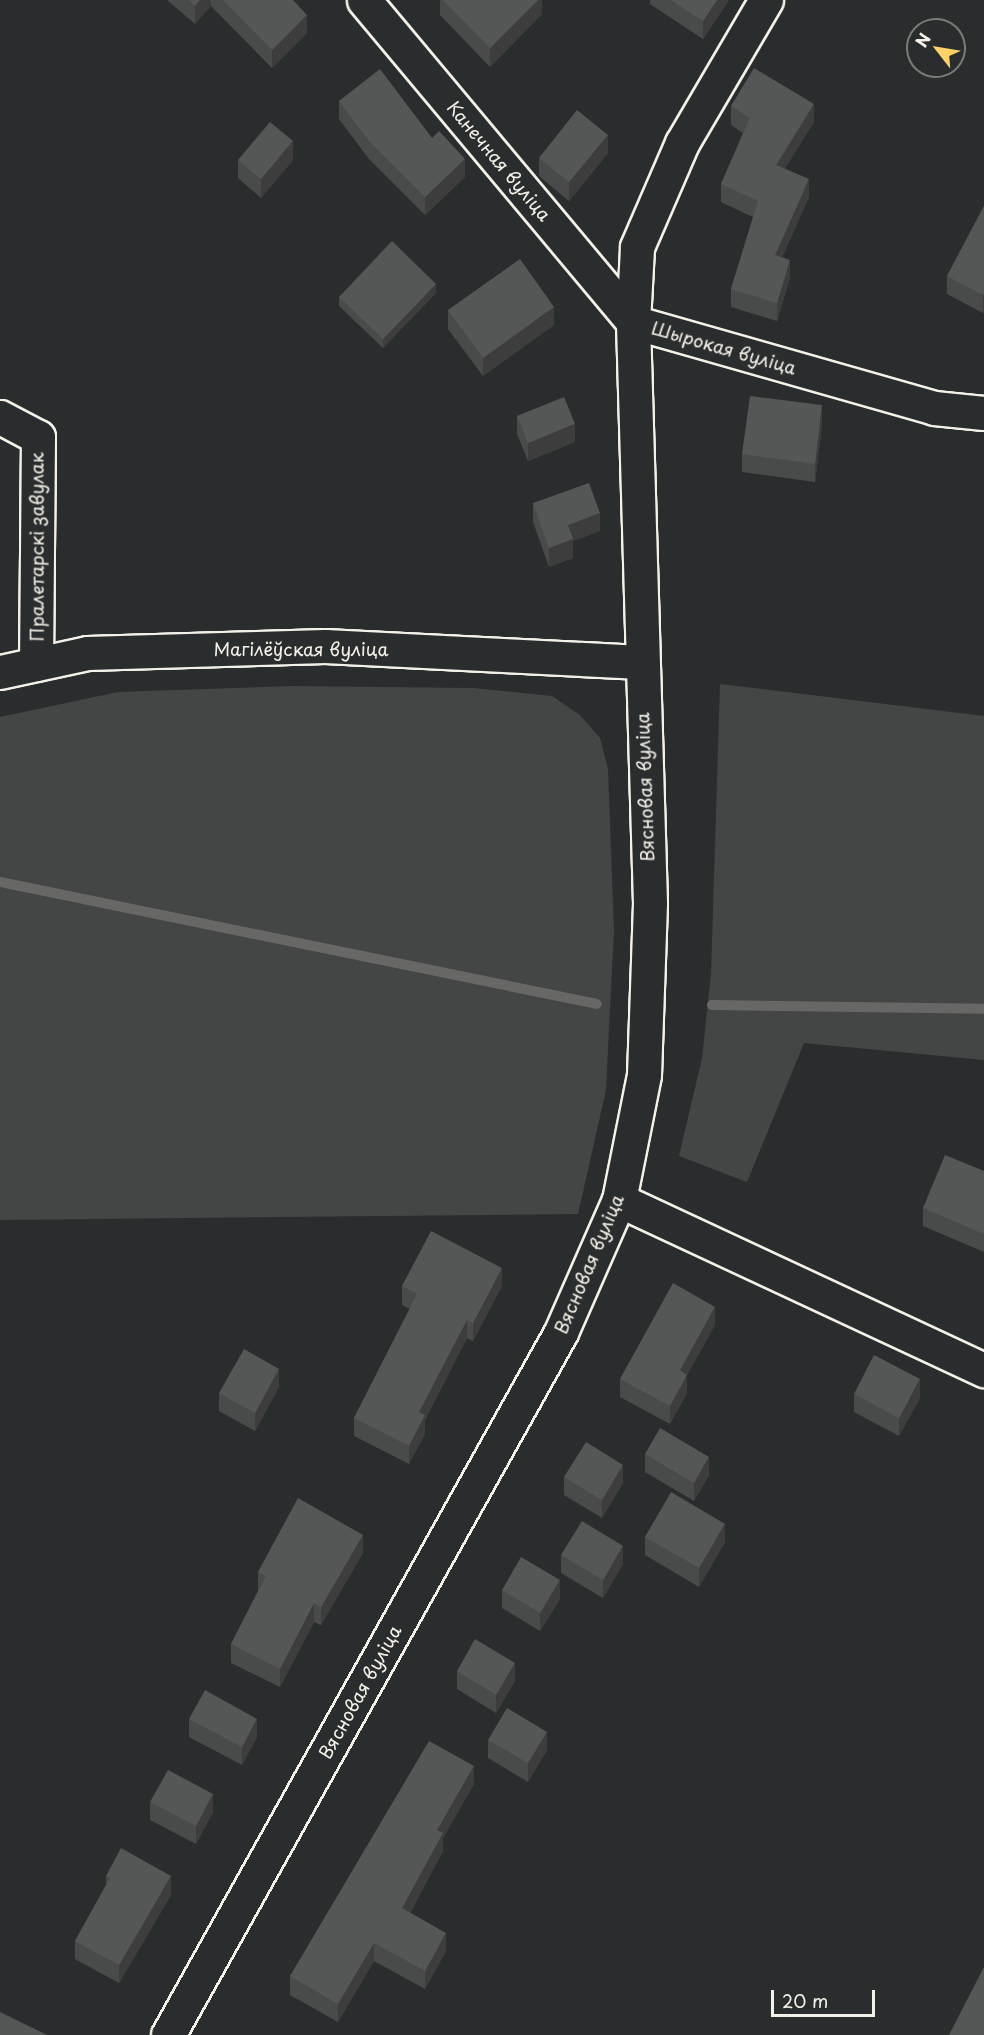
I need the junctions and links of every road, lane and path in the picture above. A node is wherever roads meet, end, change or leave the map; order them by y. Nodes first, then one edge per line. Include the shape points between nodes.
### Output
1 (364, 0) edge
2 (766, 0) edge
3 (633, 322) junction
4 (984, 413) edge
5 (0, 417) edge
6 (641, 662) junction
7 (36, 664) junction
8 (0, 672) edge
9 (620, 1200) junction
10 (984, 1370) edge
11 (168, 2035) edge

1 - 3 street, Канечная вуліца
2 - 3 street, Шырокая вуліца via 682,143 637,247
3 - 4 street, Шырокая вуліца via 934,408
3 - 6 street, Вясновая вуліца
5 - 7 street, Пралетарскі завулак via 38,437
6 - 7 street, Магілёўская вуліца via 325,645 87,653
6 - 9 street, Вясновая вуліца via 650,903 644,1076
7 - 8 street, Магілёўская вуліца
9 - 10 street
9 - 11 street, Вясновая вуліца via 561,1332

